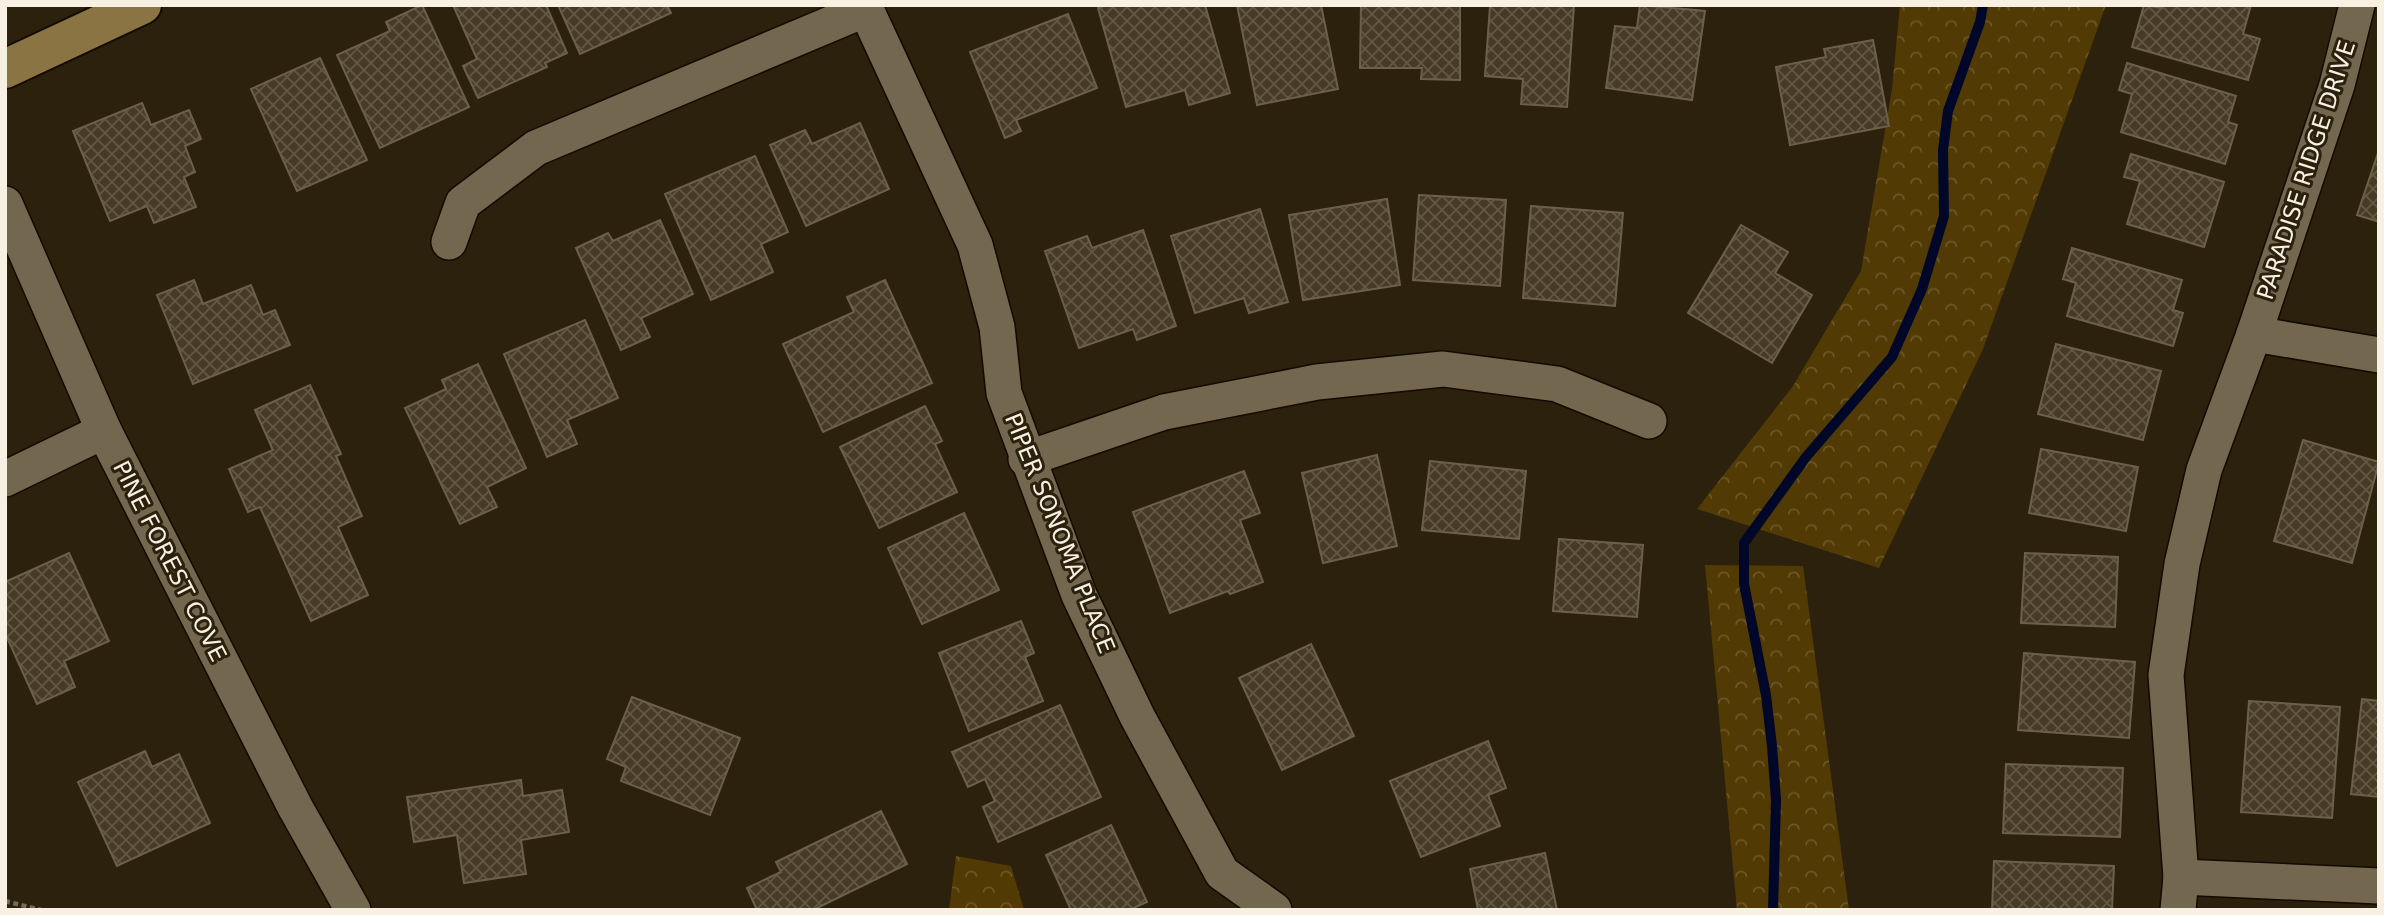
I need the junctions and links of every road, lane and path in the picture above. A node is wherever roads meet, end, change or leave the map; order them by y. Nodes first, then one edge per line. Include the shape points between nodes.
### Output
1 (142, 5) edge
2 (2357, 5) edge
3 (865, 7) edge
4 (5, 69) edge
5 (5, 204) edge
6 (449, 242) dead end
7 (2254, 334) junction
8 (2379, 355) edge
9 (1648, 421) dead end
10 (104, 431) junction
11 (1026, 459) junction
12 (5, 479) edge
13 (2379, 887) edge
14 (2180, 893) edge
15 (5, 901) edge
16 (41, 910) edge
17 (353, 910) edge
18 (1274, 910) edge

1 - 4 street
2 - 7 street, PARADISE RIDGE DRIVE via 2337,85
3 - 6 street via 536,148 463,203
3 - 11 street, PIPER SONOMA PLACE via 975,244 997,327 1004,393
5 - 10 street, PINE FOREST COVE
7 - 8 street
7 - 14 street, PARADISE RIDGE DRIVE via 2204,470 2182,564 2166,675
9 - 11 street via 1558,384 1443,369 1317,382 1164,412
10 - 12 street
10 - 17 street, PINE FOREST COVE via 295,807
11 - 18 street, PIPER SONOMA PLACE via 1091,619 1137,716 1216,861 1223,873
13 - 14 street
15 - 16 path

